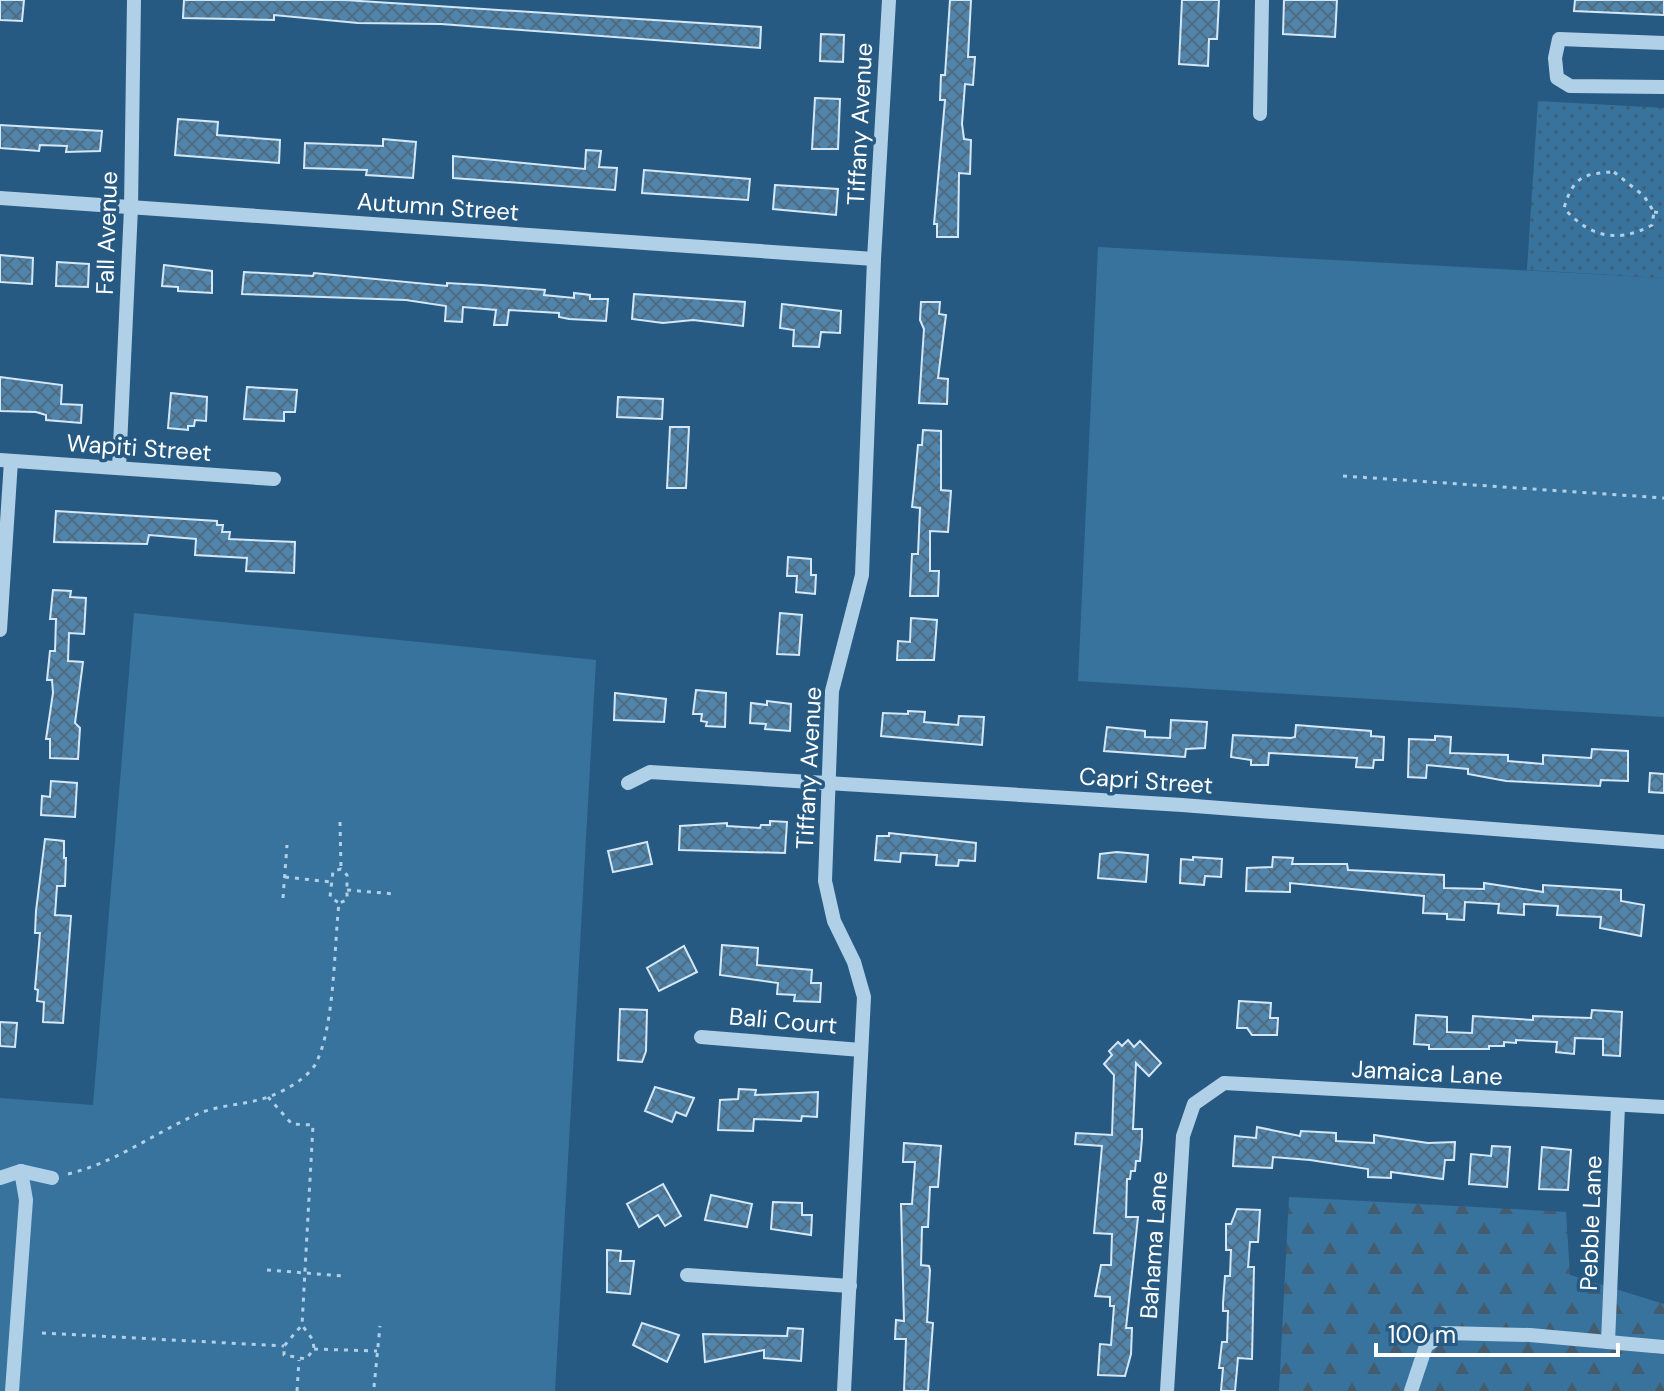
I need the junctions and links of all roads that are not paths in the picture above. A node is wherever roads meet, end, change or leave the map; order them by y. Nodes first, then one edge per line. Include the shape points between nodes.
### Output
1 (134, 0) edge
2 (889, 0) edge
3 (1262, 0) edge
4 (1664, 43) edge
5 (1664, 87) edge
6 (1260, 114) dead end
7 (0, 198) edge
8 (131, 208) junction
9 (874, 259) junction
10 (6, 460) edge
11 (119, 468) junction
12 (274, 479) dead end
13 (0, 630) edge
14 (628, 783) dead end
15 (829, 785) junction
16 (1664, 842) edge
17 (701, 1037) dead end
18 (861, 1050) junction
19 (1194, 1104) joint
20 (1618, 1106) junction
21 (1664, 1107) edge
22 (21, 1171) junction
23 (0, 1178) edge
24 (52, 1178) road end
25 (687, 1275) dead end
26 (850, 1286) junction
27 (1608, 1342) junction
28 (1664, 1347) edge
29 (12, 1391) edge
30 (844, 1391) edge
31 (1167, 1391) edge
32 (1411, 1391) edge

1 - 8 street, Fall Avenue
2 - 9 street, Tiffany Avenue
3 - 6 street
4 - 5 street via 1559,39 1555,58 1557,78 1570,86
7 - 8 street, Autumn Street
8 - 9 street, Autumn Street
8 - 11 street, Fall Avenue
9 - 15 street, Tiffany Avenue via 862,575 832,691
10 - 11 street, Wapiti Street
10 - 13 street
11 - 12 street, Wapiti Street
14 - 15 street, Capri Street via 650,772
15 - 16 street, Capri Street via 1182,805
15 - 18 street, Tiffany Avenue via 825,881 834,921 864,997
17 - 18 street, Bali Court
18 - 26 street, Tiffany Avenue
19 - 20 street, Jamaica Lane via 1224,1083
19 - 31 street, Bahama Lane via 1183,1136
20 - 21 street, Jamaica Lane
20 - 27 street, Pebble Lane
22 - 23 street
22 - 24 street
22 - 29 street via 26,1200
25 - 26 street
26 - 30 street, Tiffany Avenue
27 - 28 street
27 - 32 street via 1444,1333 1426,1346

